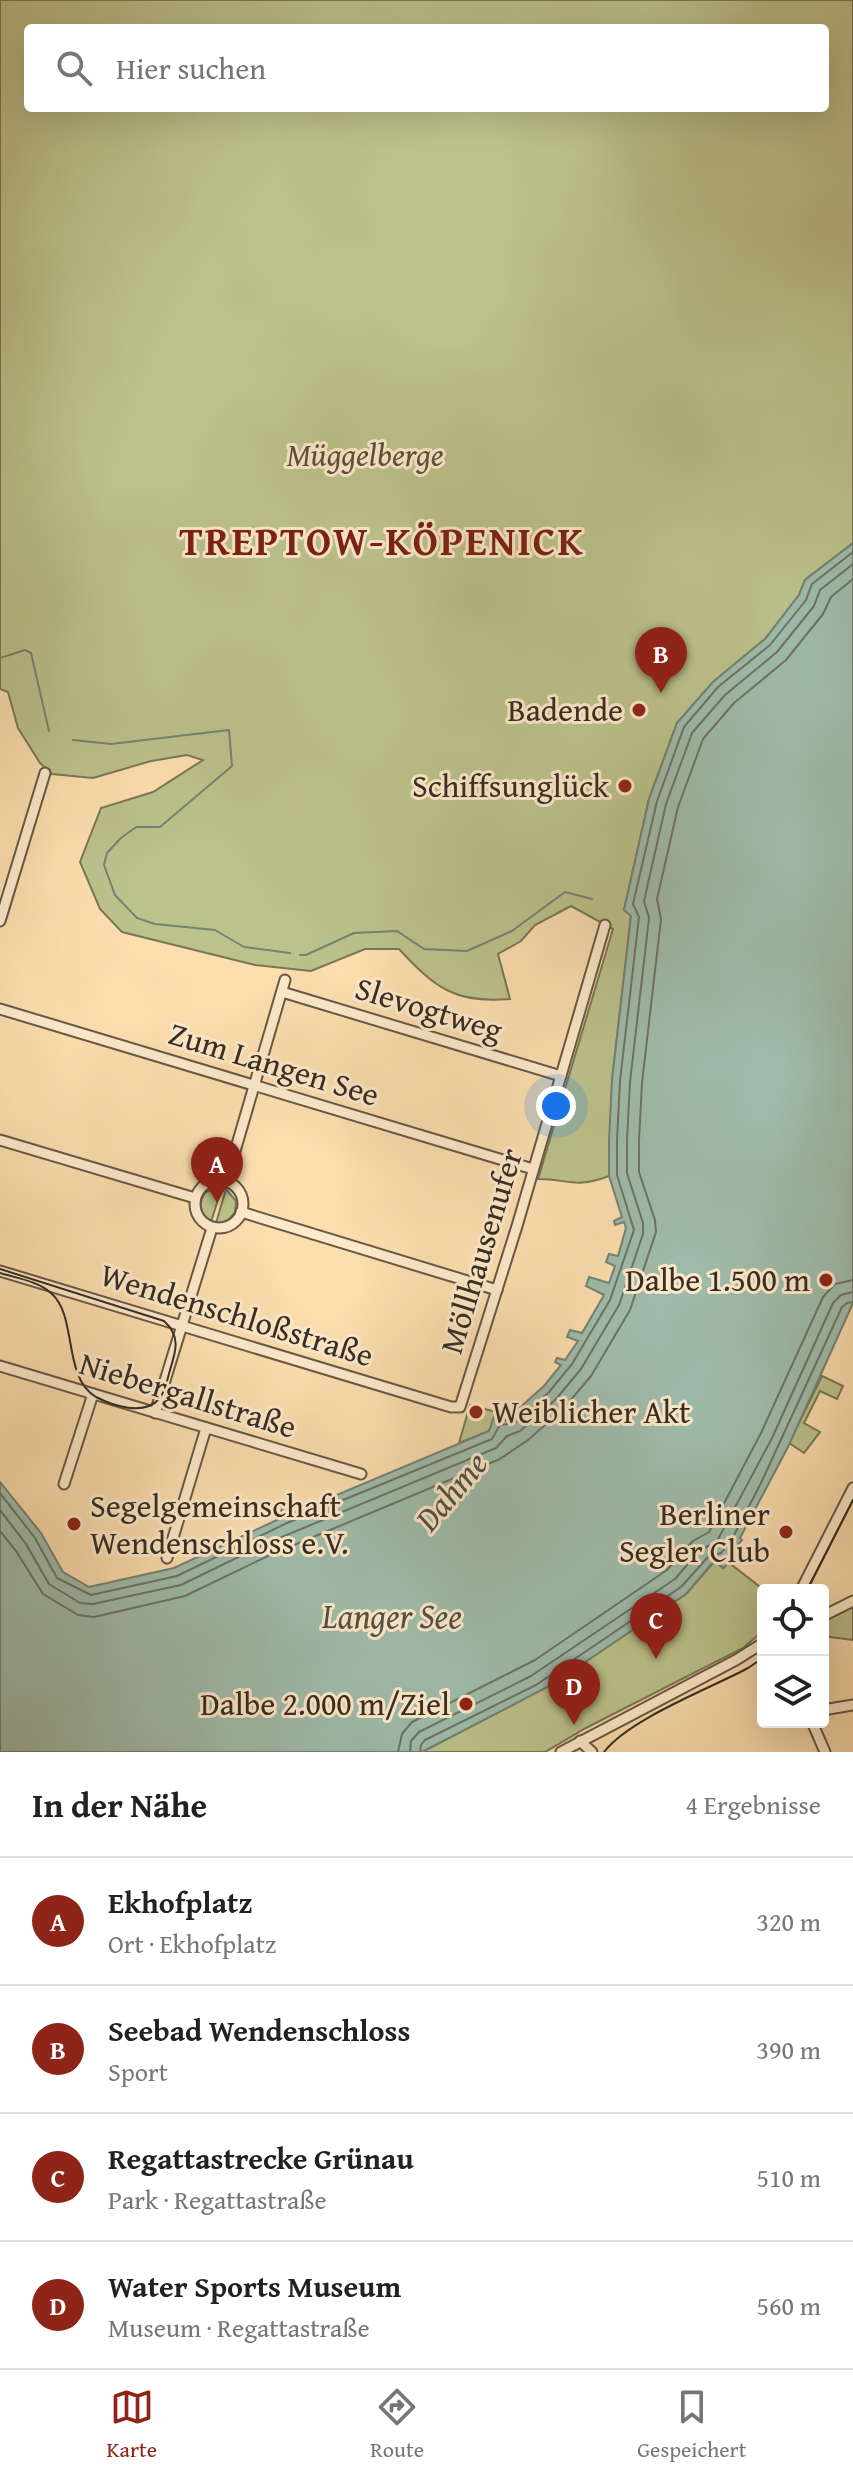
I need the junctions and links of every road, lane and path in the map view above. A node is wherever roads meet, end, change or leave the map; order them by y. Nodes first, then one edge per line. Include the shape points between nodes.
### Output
1 (45, 773) dead end
2 (0, 921) edge
3 (605, 925) dead end
4 (285, 980) dead end
5 (282, 992) junction
6 (0, 1009) edge
7 (561, 1076) junction
8 (255, 1086) junction
9 (0, 1140) edge
10 (533, 1169) junction
11 (226, 1182) junction
12 (195, 1198) junction
13 (241, 1212) junction
14 (212, 1228) junction
15 (0, 1271) edge
16 (497, 1290) junction
17 (182, 1326) junction
18 (0, 1366) edge
19 (93, 1394) junction
20 (460, 1407) joint
21 (155, 1413) junction
22 (206, 1428) junction
23 (361, 1474) dead end
24 (64, 1484) dead end
25 (853, 1488) edge
26 (167, 1558) dead end
27 (804, 1584) edge
28 (853, 1601) edge
29 (829, 1613) edge
30 (757, 1647) edge
31 (853, 1705) edge
32 (829, 1709) edge
33 (815, 1728) edge
34 (580, 1741) junction
35 (561, 1752) edge
36 (592, 1752) edge
37 (825, 1752) edge

1 - 2 street
3 - 7 street, Möllhausenufer
4 - 5 street
5 - 7 street, Slevogtweg
5 - 8 street
6 - 8 street, Zum Langen See
7 - 10 street, Möllhausenufer
8 - 10 street, Zum Langen See
8 - 11 street
9 - 12 street
10 - 16 street, Möllhausenufer
11 - 12 street via 211,1181
11 - 13 street via 242,1197
12 - 14 street via 199,1219
13 - 14 street via 233,1224
13 - 16 street
14 - 17 street
15 - 17 street, Wendenschloßstraße
16 - 20 street, Möllhausenufer
17 - 20 street, Wendenschloßstraße
17 - 21 street
18 - 19 street, Niebergallstraße
19 - 21 street, Niebergallstraße
19 - 24 street
21 - 22 street, Niebergallstraße
22 - 23 street, Niebergallstraße
22 - 26 street
25 - 27 street
28 - 29 street
30 - 34 street
31 - 32 street
33 - 37 street
34 - 35 street
34 - 36 street

